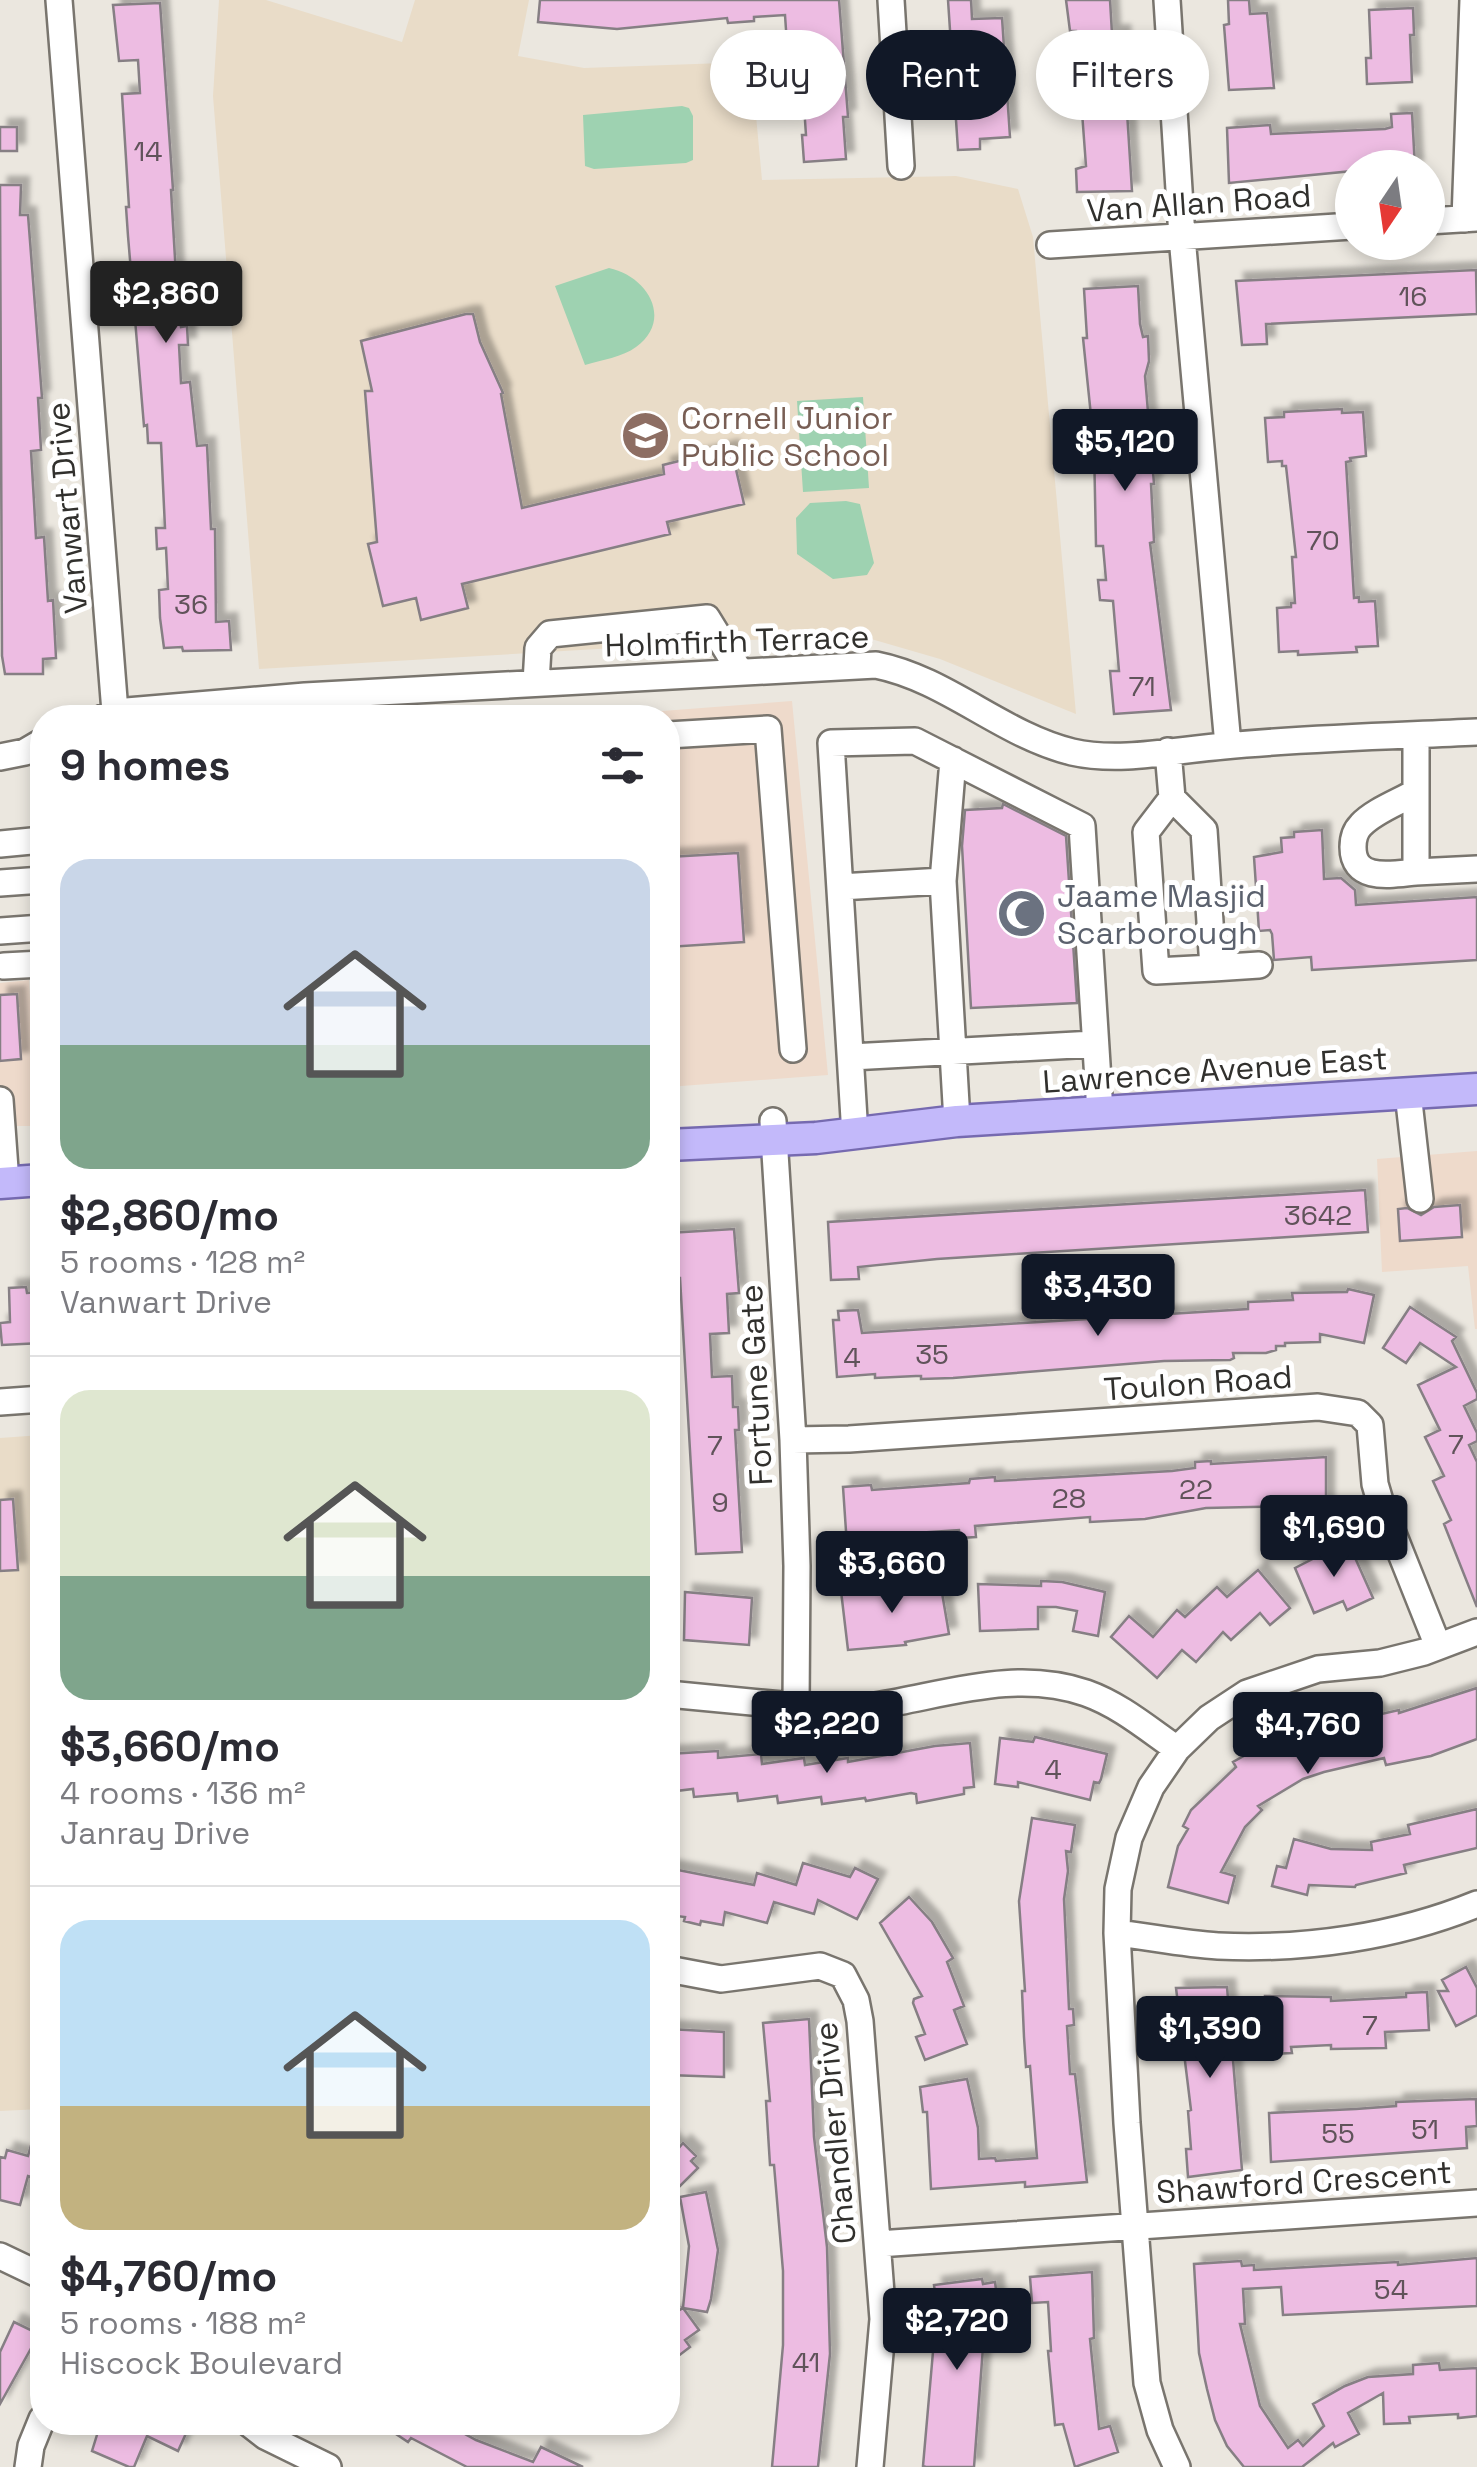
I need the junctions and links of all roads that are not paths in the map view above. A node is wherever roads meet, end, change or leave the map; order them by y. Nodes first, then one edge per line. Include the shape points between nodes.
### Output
1 (59, 0) edge
2 (891, 0) edge
3 (1167, 0) edge
4 (1472, 0) edge
5 (901, 166) dead end
6 (1471, 218) edge
7 (1445, 220) edge
8 (1335, 227) edge
9 (1182, 237) junction
10 (1050, 245) dead end
11 (739, 670) junction
12 (536, 683) junction
13 (108, 705) edge
14 (203, 705) edge
15 (1477, 732) edge
16 (680, 734) edge
17 (1416, 735) junction
18 (1228, 746) junction
19 (30, 749) edge
20 (1168, 751) junction
21 (0, 757) edge
22 (952, 760) junction
23 (1416, 792) junction
24 (1172, 798) junction
25 (30, 841) edge
26 (0, 844) edge
27 (1477, 869) edge
28 (1416, 872) junction
29 (30, 881) edge
30 (943, 881) junction
31 (0, 882) edge
32 (840, 887) junction
33 (30, 929) edge
34 (0, 931) edge
35 (1258, 964) dead end
36 (30, 965) edge
37 (4, 966) dead end
38 (1212, 968) junction
39 (1094, 1044) junction
40 (794, 1050) dead end
41 (955, 1052) junction
42 (851, 1057) junction
43 (1477, 1088) edge
44 (1408, 1093) junction
45 (0, 1100) edge
46 (1100, 1112) junction
47 (854, 1119) junction
48 (957, 1120) junction
49 (774, 1131) junction
50 (680, 1135) edge
51 (680, 1143) edge
52 (30, 1181) edge
53 (3, 1183) edge
54 (1420, 1198) dead end
55 (30, 1400) edge
56 (0, 1402) edge
57 (793, 1440) junction
58 (1477, 1632) edge
59 (1438, 1646) junction
60 (680, 1695) edge
61 (796, 1706) junction
62 (1177, 1749) junction
63 (1477, 1904) edge
64 (1118, 1933) junction
65 (680, 1970) edge
66 (1477, 2203) edge
67 (1135, 2227) junction
68 (878, 2244) junction
69 (0, 2256) edge
70 (30, 2270) edge
71 (35, 2435) edge
72 (265, 2435) edge
73 (28, 2467) edge
74 (328, 2467) edge
75 (870, 2467) edge
76 (1177, 2467) edge

1 - 13 street, Vanwart Drive
2 - 5 street
3 - 9 street
4 - 6 street
6 - 7 street
8 - 9 street, Van Allan Road
9 - 10 street, Van Allan Road
9 - 18 street
11 - 12 street, Holmfirth Terrace
11 - 12 street via 708,618 550,634 538,648
11 - 20 street, Holmfirth Terrace via 876,665 923,680 1073,752
12 - 14 street, Holmfirth Terrace
15 - 17 street, Holmfirth Terrace
16 - 40 street via 768,729
17 - 18 street, Holmfirth Terrace
17 - 23 street
18 - 20 street, Holmfirth Terrace
19 - 21 street
20 - 24 street
22 - 30 street
22 - 32 street via 916,742 831,743
22 - 39 street via 1082,826
23 - 28 street
23 - 28 street via 1363,822 1353,845 1354,858 1373,875
24 - 38 street via 1204,830
24 - 38 street via 1146,832 1156,971
25 - 26 street
27 - 28 street
29 - 31 street
30 - 32 street
30 - 41 street
32 - 42 street
33 - 34 street
35 - 38 street
36 - 37 street
39 - 41 street
39 - 46 street
41 - 42 street
41 - 48 street
42 - 47 street
43 - 44 main road, Lawrence Avenue East
44 - 46 main road, Lawrence Avenue East
44 - 54 street
45 - 53 street
46 - 48 main road, Lawrence Avenue East
47 - 48 main road, Lawrence Avenue East
47 - 49 main road, Lawrence Avenue East
48 - 49 main road, Lawrence Avenue East
49 - 50 main road, Lawrence Avenue East
49 - 51 main road, Lawrence Avenue East
49 - 57 street, Fortune Gate
52 - 53 main road
55 - 56 street
57 - 59 street, Toulon Road via 1318,1406 1358,1412 1370,1425 1374,1484
57 - 61 street, Fortune Gate
58 - 59 street
59 - 62 street via 1266,1685 1209,1718
60 - 61 street
61 - 62 street via 860,1709 974,1687 1050,1684 1103,1701
62 - 64 street via 1129,1838 1118,1889
63 - 64 street via 1338,1941 1220,1946
64 - 67 street
65 - 68 street, Chandler Drive via 722,1979 820,1966 843,1975 860,2021
66 - 67 street, Shawford Crescent
67 - 68 street, Shawford Crescent
67 - 76 street via 1146,2382
68 - 75 street, Chandler Drive via 883,2319
69 - 70 street
71 - 73 street
72 - 74 street

